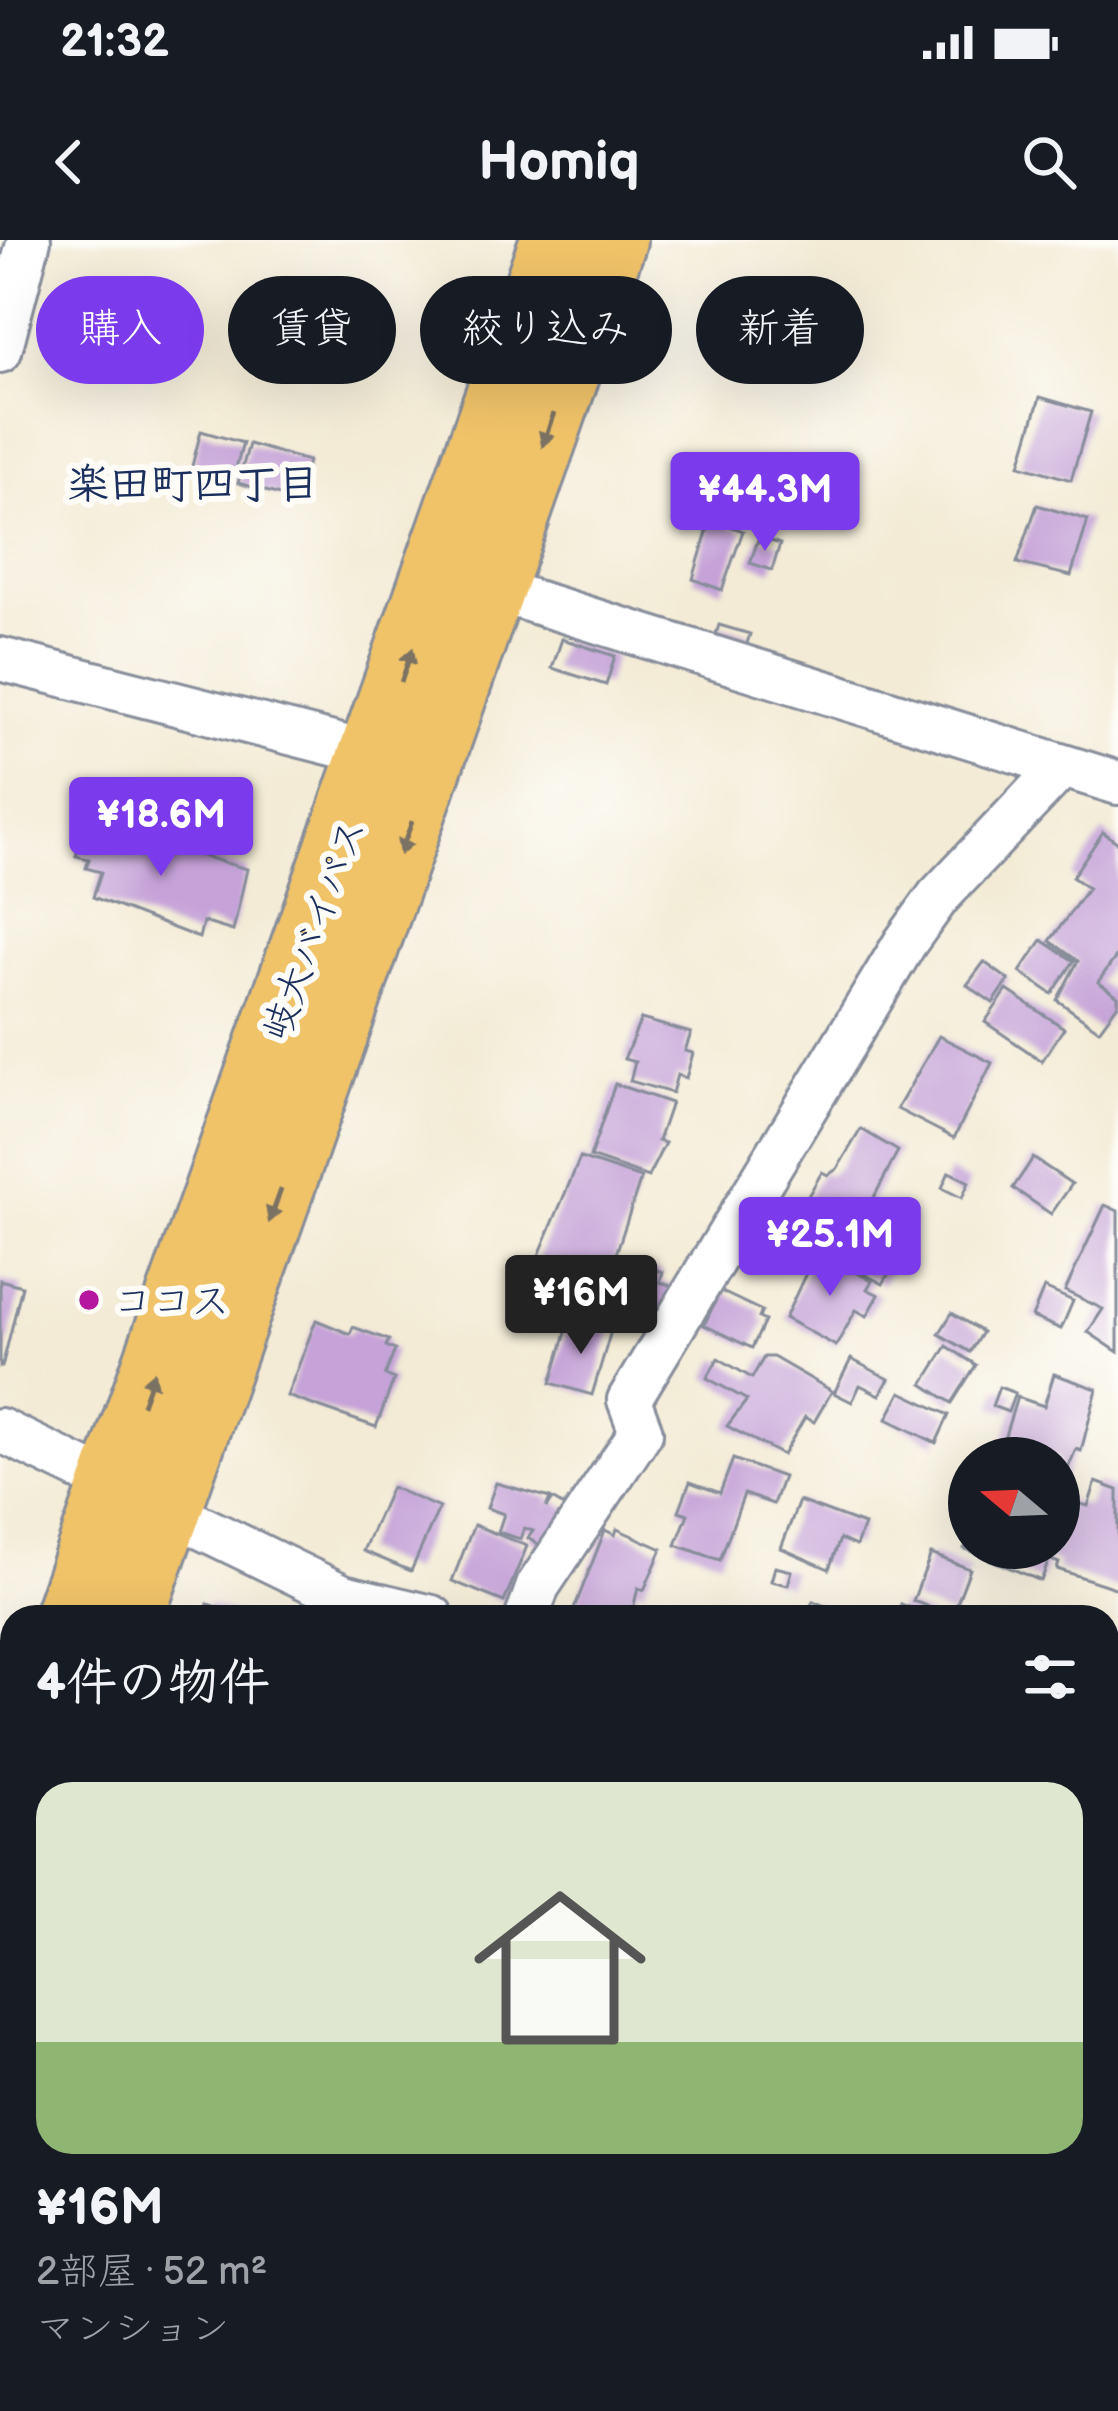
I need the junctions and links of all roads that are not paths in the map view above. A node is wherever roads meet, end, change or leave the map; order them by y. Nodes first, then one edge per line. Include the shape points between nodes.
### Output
1 (29, 240) edge
2 (554, 240) edge
3 (613, 240) edge
4 (0, 351) edge
5 (493, 589) junction
6 (0, 659) edge
7 (376, 755) junction
8 (1062, 766) junction
9 (1118, 783) edge
10 (0, 1430) edge
11 (140, 1497) junction
12 (74, 1605) edge
13 (131, 1605) edge
14 (381, 1605) edge
15 (531, 1605) edge

1 - 4 street
7 -> 2 highway, 岐大バイパス
3 -> 5 highway, 岐大バイパス
5 - 8 street
5 -> 11 highway, 岐大バイパス
6 - 7 street
11 -> 7 highway, 岐大バイパス
8 - 9 street
8 - 15 street via 905,943 629,1400 641,1432
10 - 11 street
11 - 12 highway, 岐大バイパス
11 - 13 highway, 岐大バイパス
11 - 14 street via 343,1596

